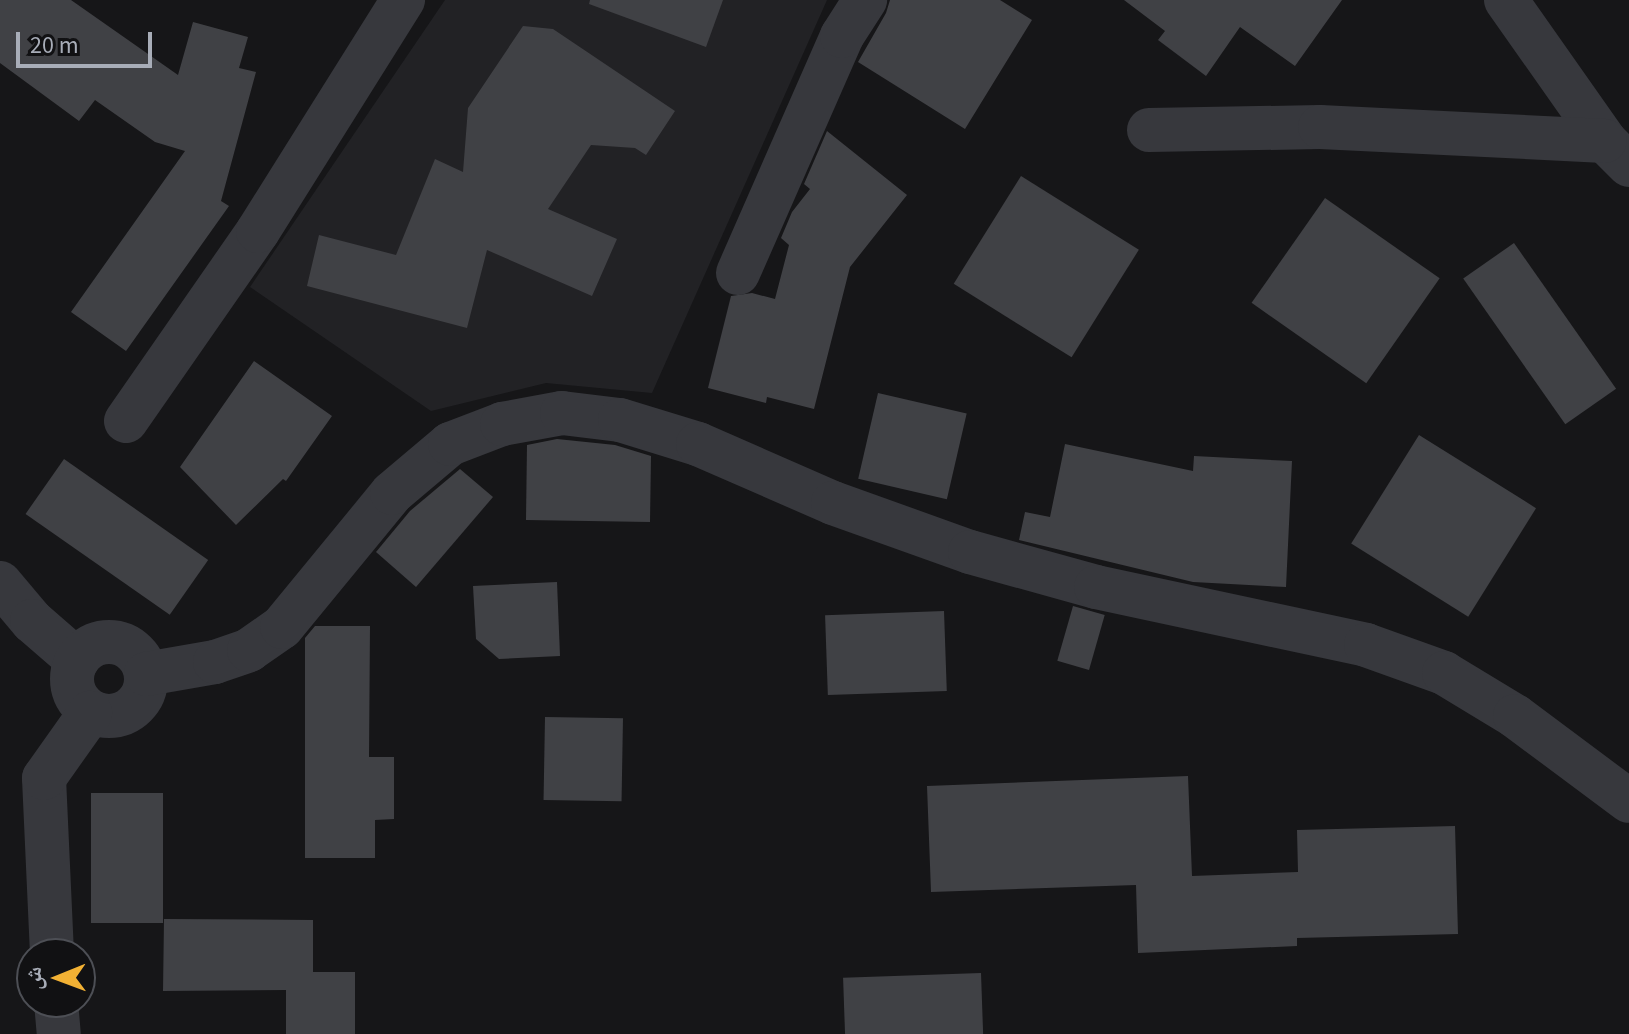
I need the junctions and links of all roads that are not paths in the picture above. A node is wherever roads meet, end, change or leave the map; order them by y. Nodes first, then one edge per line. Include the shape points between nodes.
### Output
1 (403, 0) edge
2 (865, 0) edge
3 (1506, 0) edge
4 (1149, 130) dead end
5 (1617, 153) edge
6 (738, 273) dead end
7 (126, 421) dead end
8 (0, 583) edge
9 (77, 660) junction
10 (146, 674) junction
11 (90, 713) junction
12 (1629, 801) edge
13 (51, 938) edge

1 - 7 street via 258,231
2 - 6 street via 842,36
3 - 5 street
4 - 5 street via 1320,127
8 - 9 street via 32,621
9 - 10 street via 94,645 116,642 136,653
9 - 11 street via 71,683
10 - 11 street via 135,707 114,717
10 - 12 street via 249,650 282,627 392,493 450,444 502,424 562,413 620,420 698,444 833,503 970,552 1096,587 1366,645 1444,673 1515,716
11 - 13 street via 44,778

